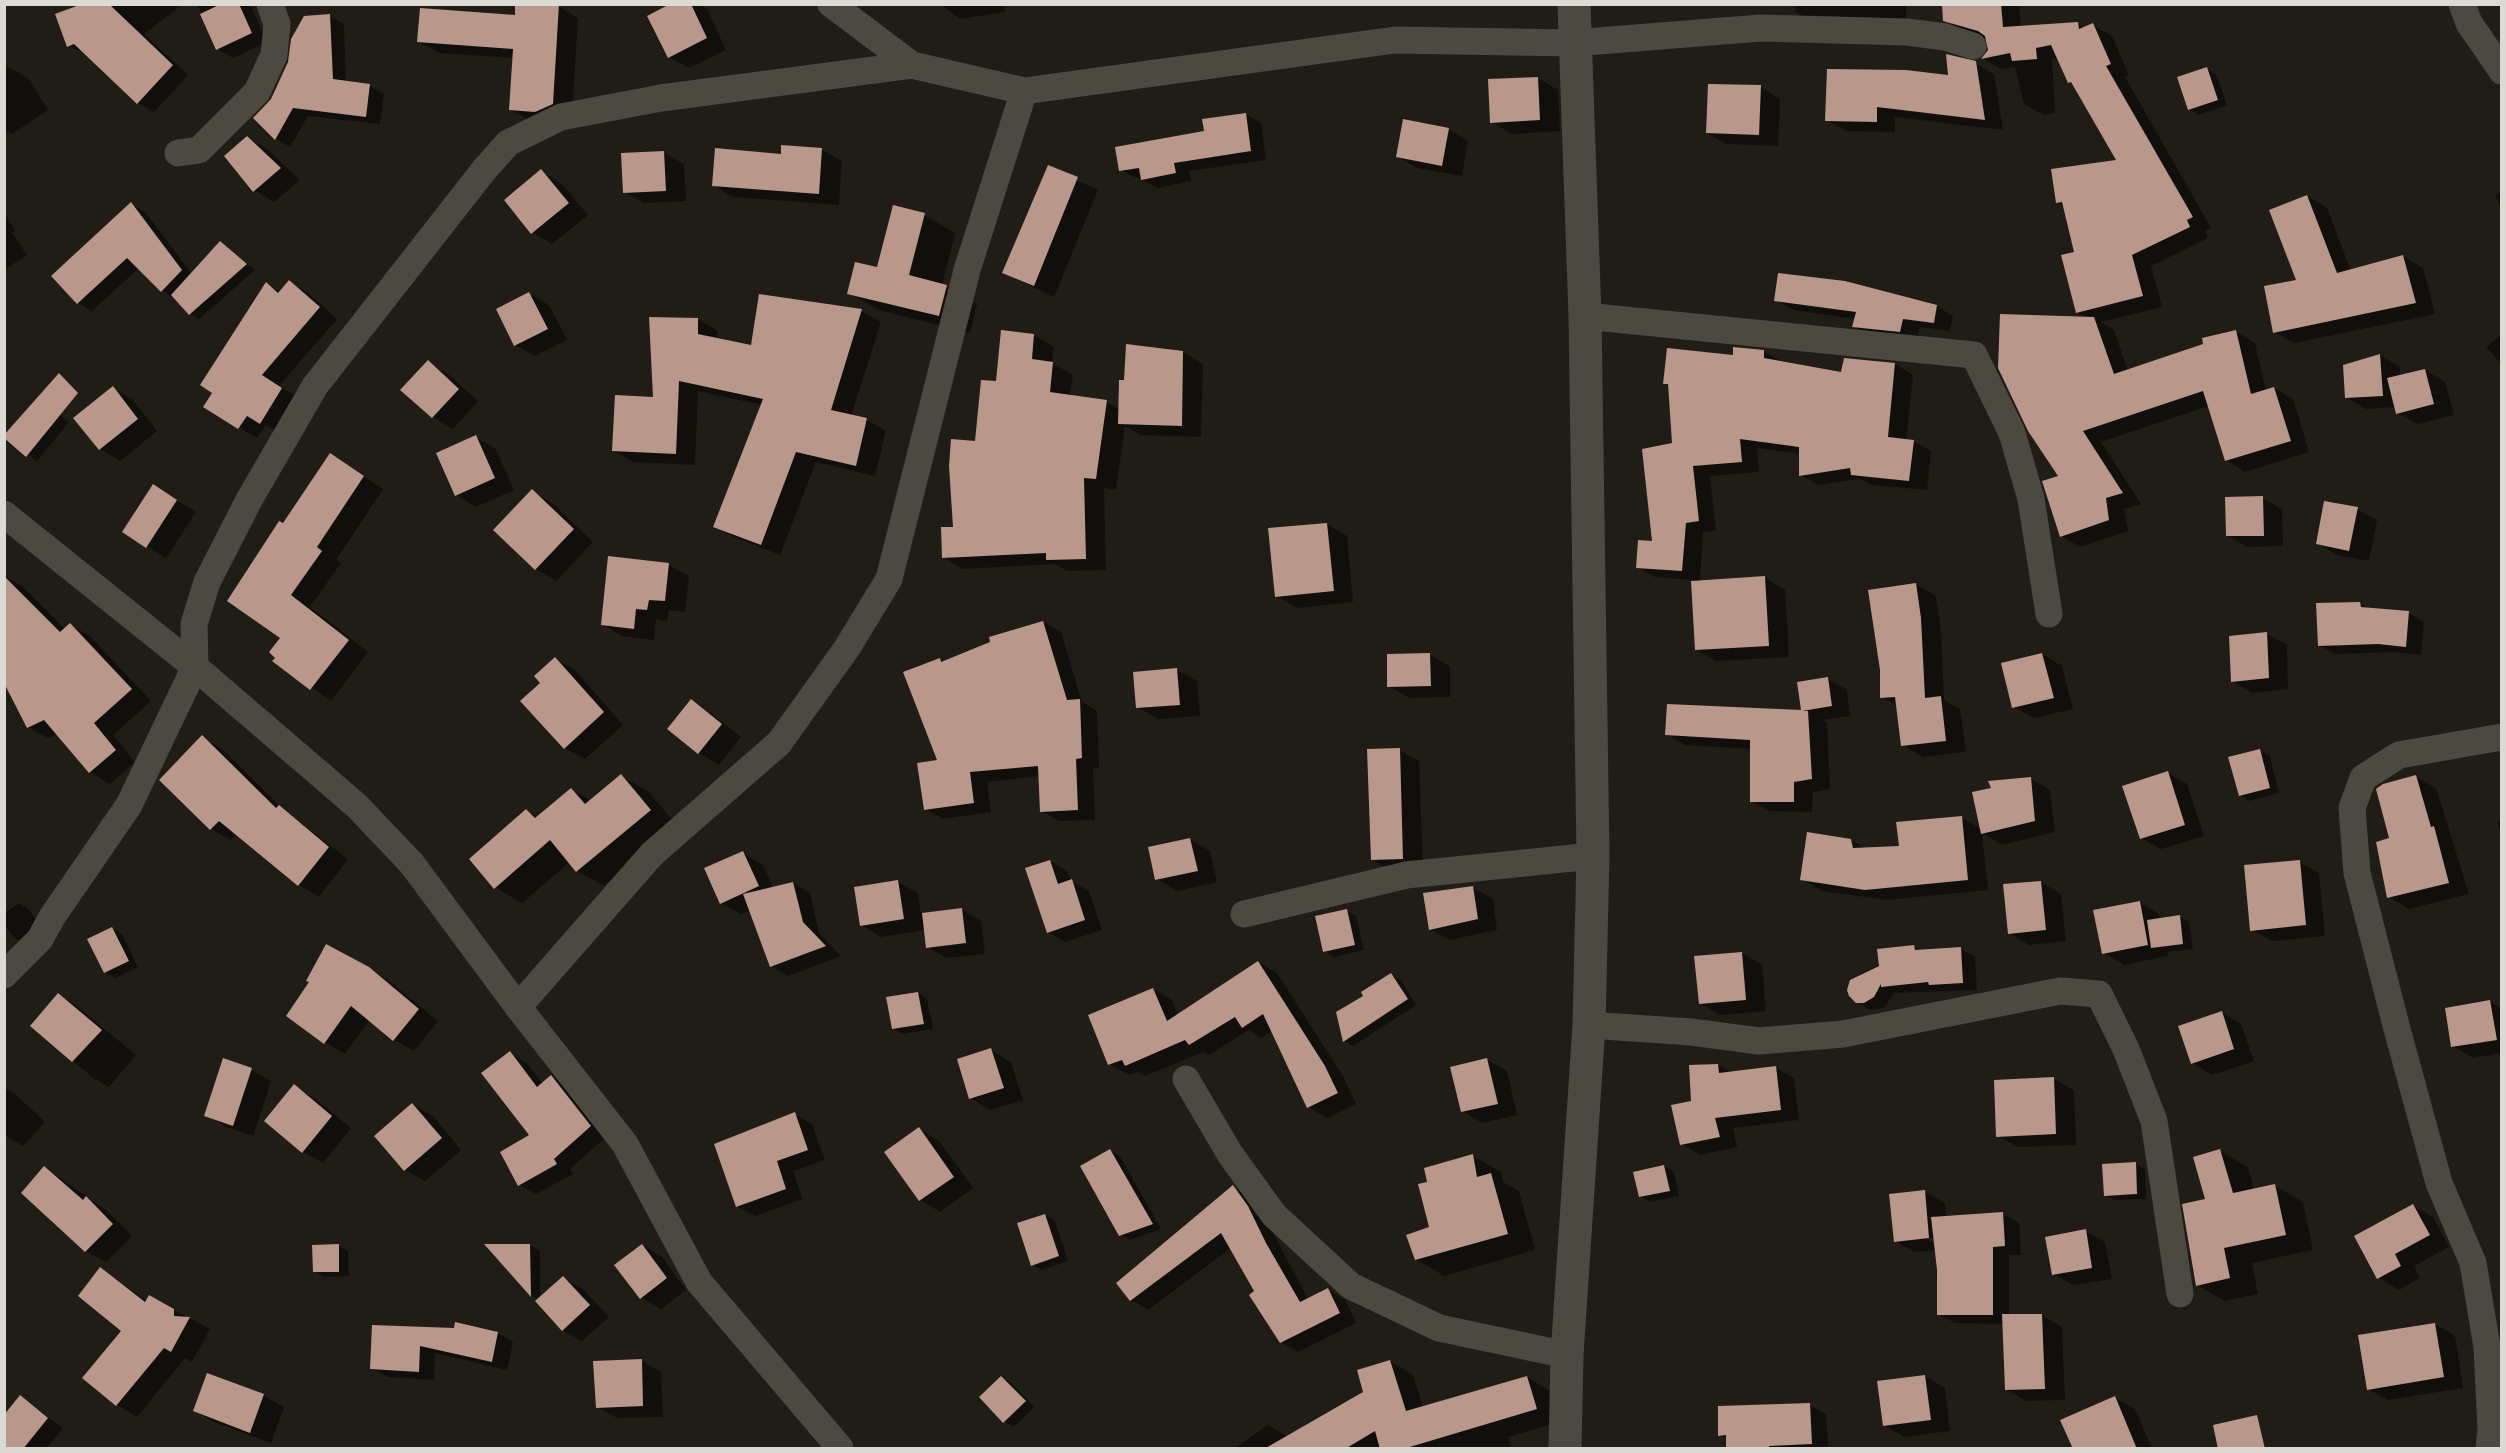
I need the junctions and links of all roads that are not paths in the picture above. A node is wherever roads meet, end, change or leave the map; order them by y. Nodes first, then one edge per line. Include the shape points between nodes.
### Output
1 (270, 4) edge
2 (831, 4) edge
3 (1574, 4) edge
4 (2462, 4) edge
5 (1574, 42) junction
6 (1973, 46) dead end
7 (912, 64) junction
8 (2502, 71) edge
9 (1024, 91) junction
10 (177, 153) dead end
11 (1585, 316) junction
12 (4, 514) edge
13 (2049, 614) dead end
14 (195, 667) junction
15 (2502, 737) edge
16 (1593, 856) junction
17 (1244, 914) dead end
18 (4, 975) edge
19 (518, 1007) junction
20 (1589, 1025) junction
21 (1186, 1079) dead end
22 (2180, 1294) dead end
23 (1567, 1355) junction
24 (840, 1449) edge
25 (1565, 1449) edge
26 (2489, 1449) edge

1 - 10 street via 277,24 274,55 257,92 199,150
2 - 7 street
3 - 5 street
4 - 8 street via 2469,23
5 - 6 street via 1761,28 1907,32
5 - 9 street via 1395,40
5 - 11 street
7 - 9 street
7 - 14 street via 661,98 561,117 508,143 315,386 207,582 194,624
9 - 19 street via 968,270 889,579 847,648 779,743 652,854
11 - 13 street via 1974,355 2012,433 2031,499
11 - 16 street
12 - 14 street
14 - 18 street via 129,806 40,939
14 - 19 street via 357,806 412,864
15 - 26 street via 2398,755 2363,777 2352,808 2357,873 2397,1029 2439,1183 2473,1263 2487,1347
16 - 17 street via 1406,875
16 - 20 street
19 - 24 street via 625,1144 699,1282
20 - 22 street via 1759,1041 1843,1034 2060,991 2099,994 2126,1048 2154,1121
20 - 23 street
21 - 23 street via 1230,1154 1274,1215 1351,1286 1439,1328
23 - 25 street

